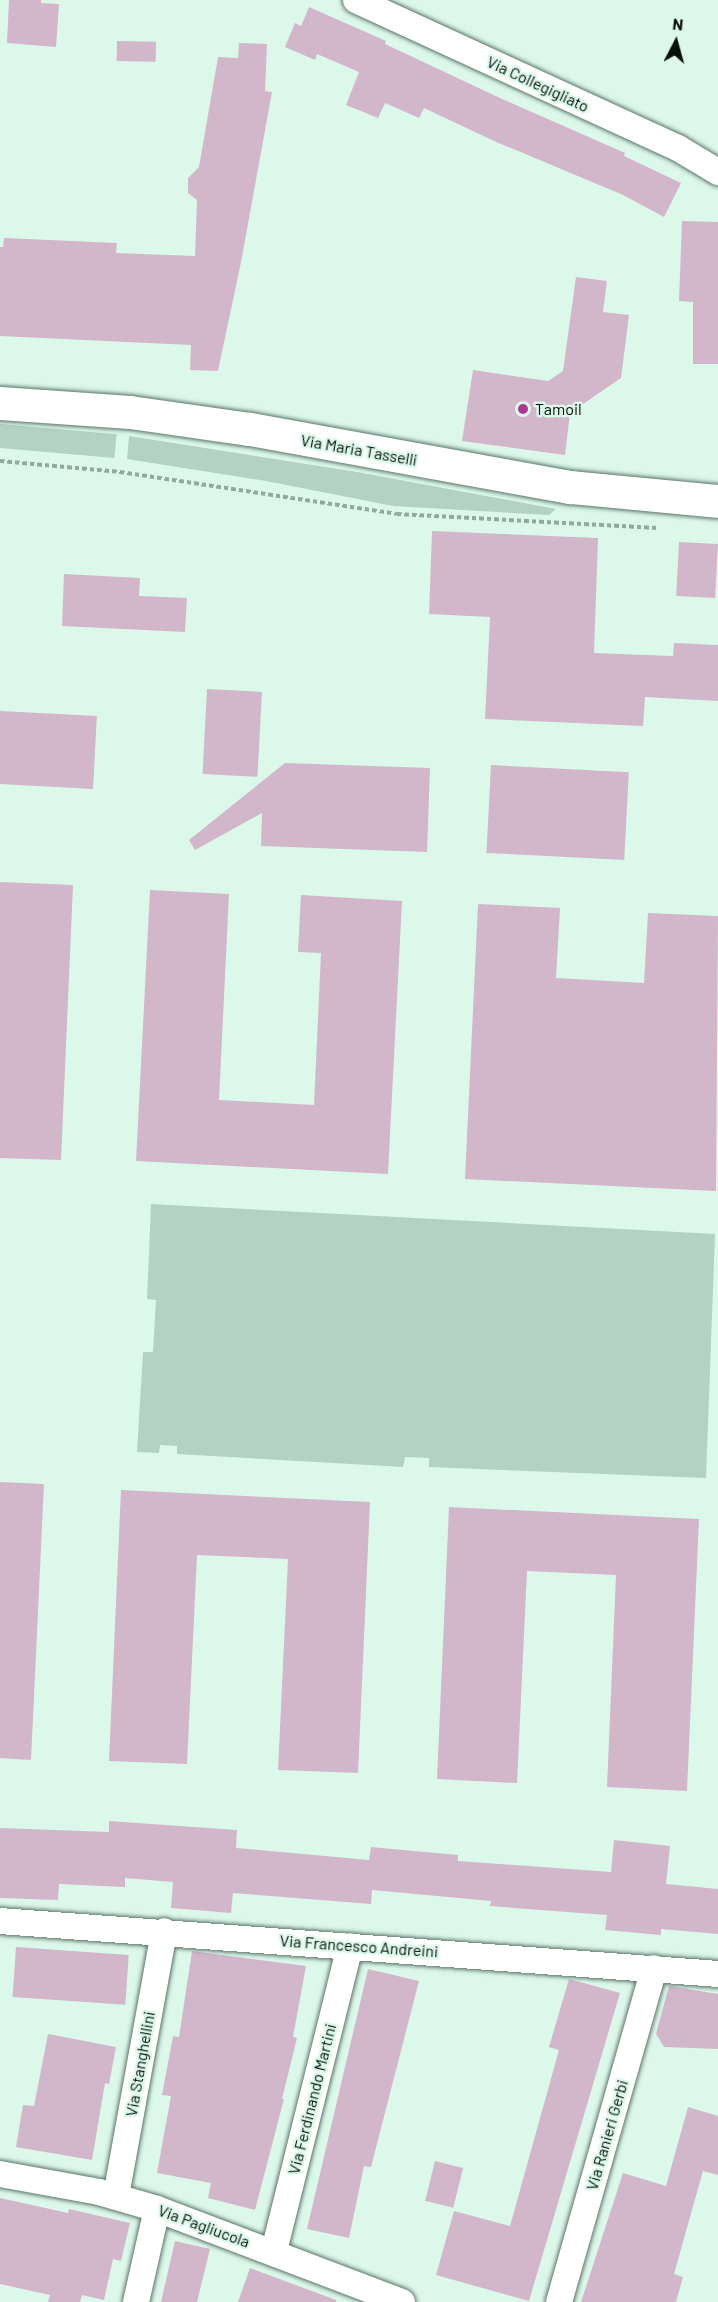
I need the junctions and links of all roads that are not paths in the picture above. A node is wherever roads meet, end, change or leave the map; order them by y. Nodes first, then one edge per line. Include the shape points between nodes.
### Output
1 (356, 0) edge
2 (718, 172) edge
3 (0, 403) edge
4 (718, 501) edge
5 (0, 1921) edge
6 (164, 1931) junction
7 (350, 1946) junction
8 (654, 1968) junction
9 (718, 1974) edge
10 (0, 2174) edge
11 (116, 2196) junction
12 (157, 2209) junction
13 (274, 2252) junction
14 (369, 2296) edge
15 (136, 2302) edge
16 (402, 2302) edge
17 (559, 2302) edge

1 - 2 street, Via Collegigliato via 678,148
3 - 4 main road, Via Maria Tasselli via 130,412 250,429 570,487
5 - 6 street, Via Francesco Andreini
6 - 7 street, Via Francesco Andreini
6 - 11 street, Via Stanghellini
7 - 8 street, Via Francesco Andreini
7 - 13 street, Via Ferdinando Martini
8 - 9 street, Via Francesco Andreini
8 - 17 street, Via Ranieri Gerbi
10 - 11 street, Via Pagliucola
11 - 12 street, Via Pagliucola
12 - 13 street, Via Pagliucola
12 - 15 street
13 - 14 street, Via Pagliucola
14 - 16 street, Via Pagliucola

